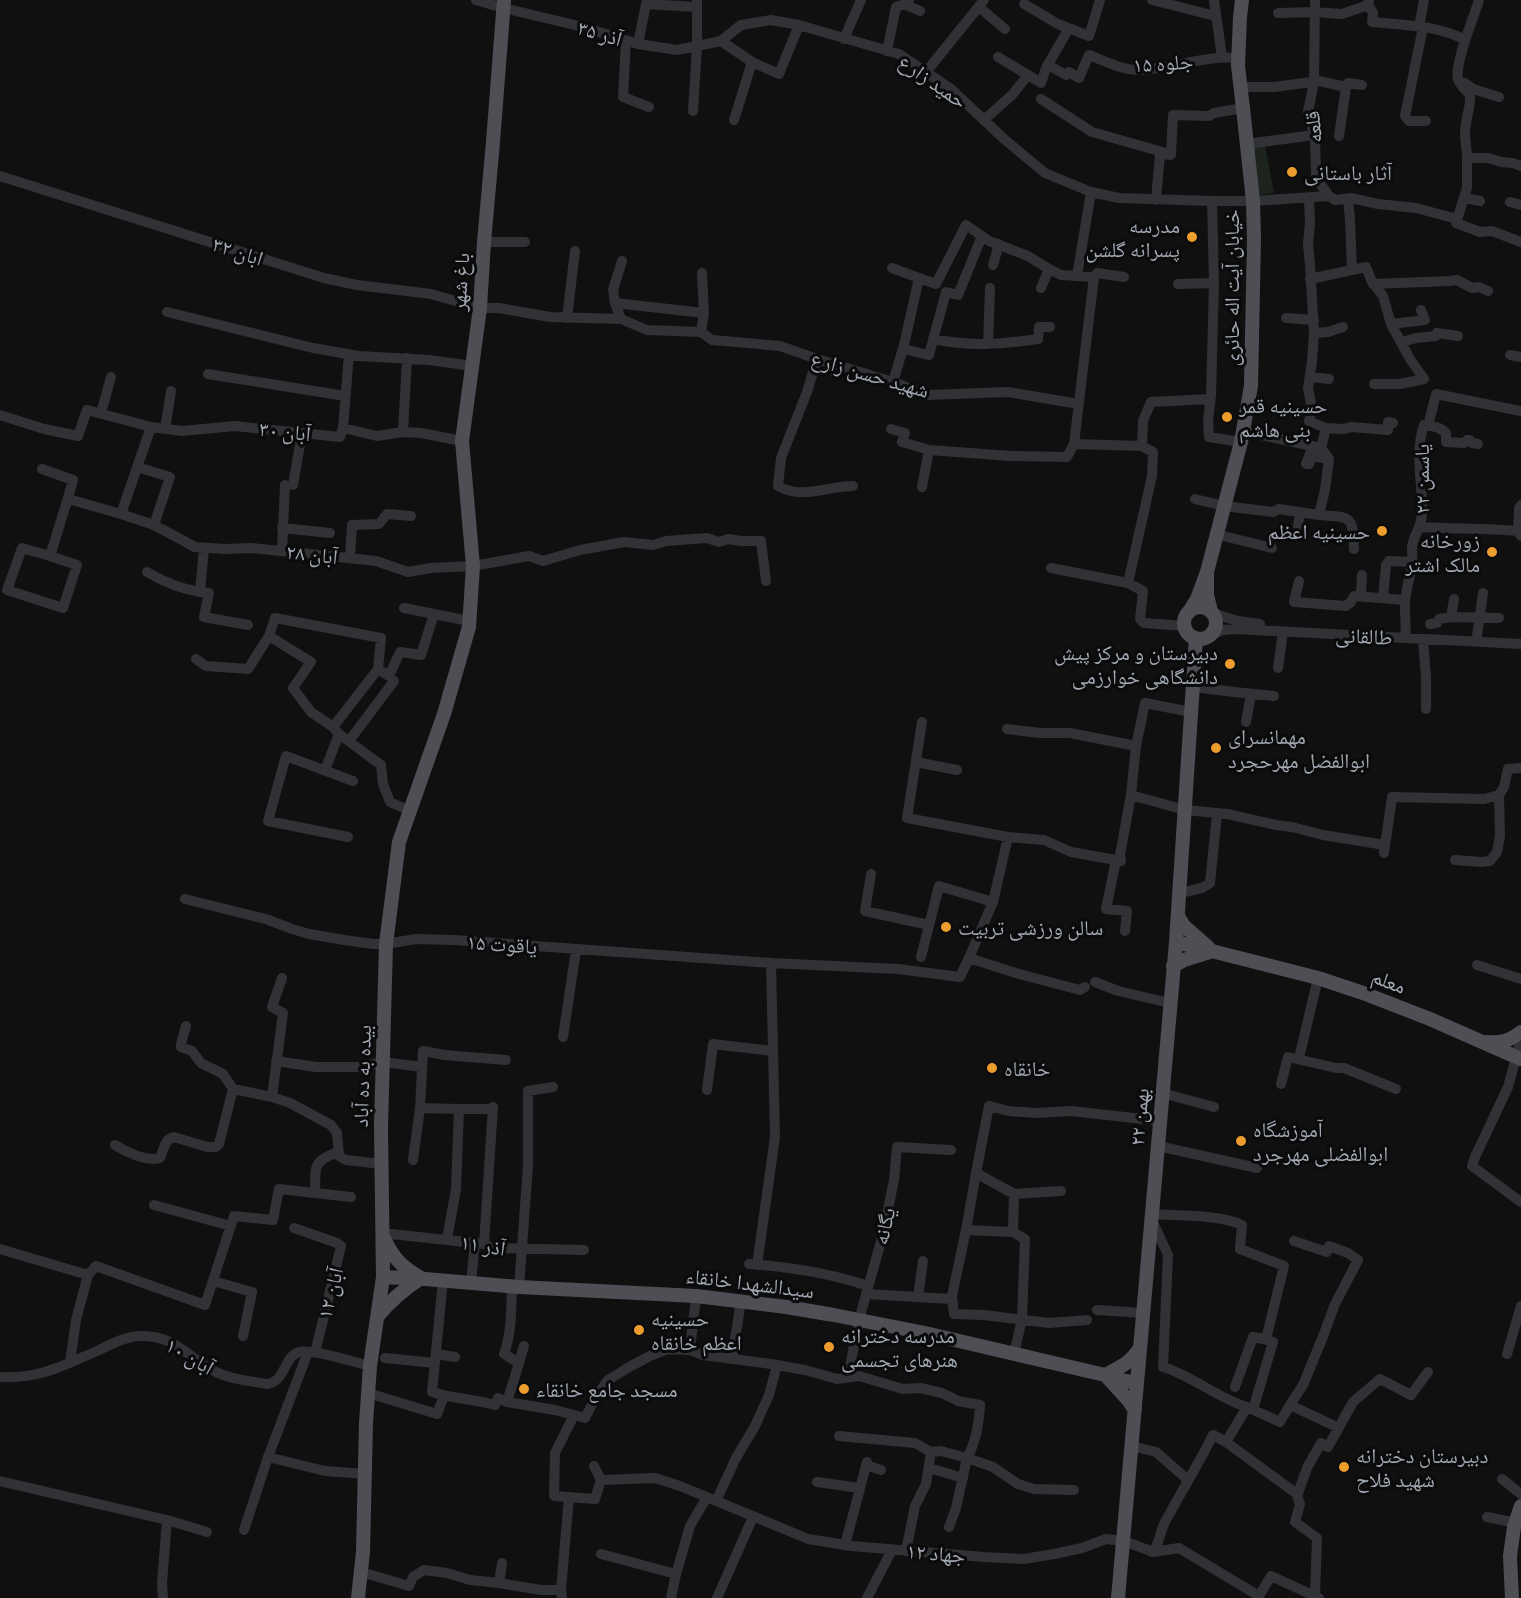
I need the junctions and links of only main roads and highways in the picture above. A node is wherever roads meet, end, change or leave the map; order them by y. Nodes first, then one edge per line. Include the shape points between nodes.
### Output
1 (1242, 0) edge
2 (503, 4) edge
3 (473, 566) joint
4 (1206, 572) junction
5 (1189, 612) junction
6 (1212, 612) junction
7 (1203, 637) junction
8 (1178, 916) junction
9 (1176, 938) junction
10 (1210, 949) junction
11 (1173, 966) junction
12 (1521, 1032) edge
13 (1482, 1042) junction
14 (1518, 1058) edge
15 (382, 1234) junction
16 (383, 1277) junction
17 (421, 1278) junction
18 (378, 1316) junction
19 (1140, 1348) junction
20 (1105, 1375) junction
21 (1138, 1380) junction
22 (1135, 1410) junction
23 (1521, 1506) edge
24 (1518, 1529) edge
25 (358, 1598) edge
26 (1118, 1598) edge
27 (1512, 1598) edge
28 (1521, 1598) edge

1 - 4 main road, خیابان آیت اله حائری via 1238,58 1254,239 1251,386 1242,436
2 - 3 main road, باغ شهر via 480,308 462,441
3 - 15 main road, بیده به ده آباد via 469,627 444,714 399,842 386,944
4 - 5 main road, خیابان آیت اله حائری
4 - 6 main road
5 - 6 main road via 1203,607
5 - 7 main road via 1185,626 1190,635
6 - 7 main road via 1216,622 1213,633
7 - 8 main road, ۲۲ بهمن via 1193,687
8 - 9 main road, ۲۲ بهمن
8 - 10 main road
9 - 10 main road, معلم
9 - 11 main road, ۲۲ بهمن
10 - 11 main road
10 - 13 main road, معلم via 1363,993
11 - 19 main road, ۲۲ بهمن
12 - 13 main road via 1502,1042
13 - 14 main road, معلم
15 - 16 main road, بیده به ده آباد
15 - 17 main road via 395,1260
16 - 17 main road, سیدالشهدا خانقاء
16 - 18 main road, بیده به ده آباد
17 - 18 main road via 405,1288
17 - 20 main road, سیدالشهدا خانقاء via 696,1296 805,1310
18 - 25 main road, بیده به ده آباد via 368,1393
19 - 20 main road via 1125,1365
19 - 21 main road, ۲۲ بهمن
20 - 21 main road, سیدالشهدا خانقاء via 1112,1373
20 - 22 main road
21 - 22 main road, ۲۲ بهمن
22 - 26 main road, ۲۲ بهمن
23 - 24 main road
24 - 27 main road via 1510,1556
24 - 28 main road

